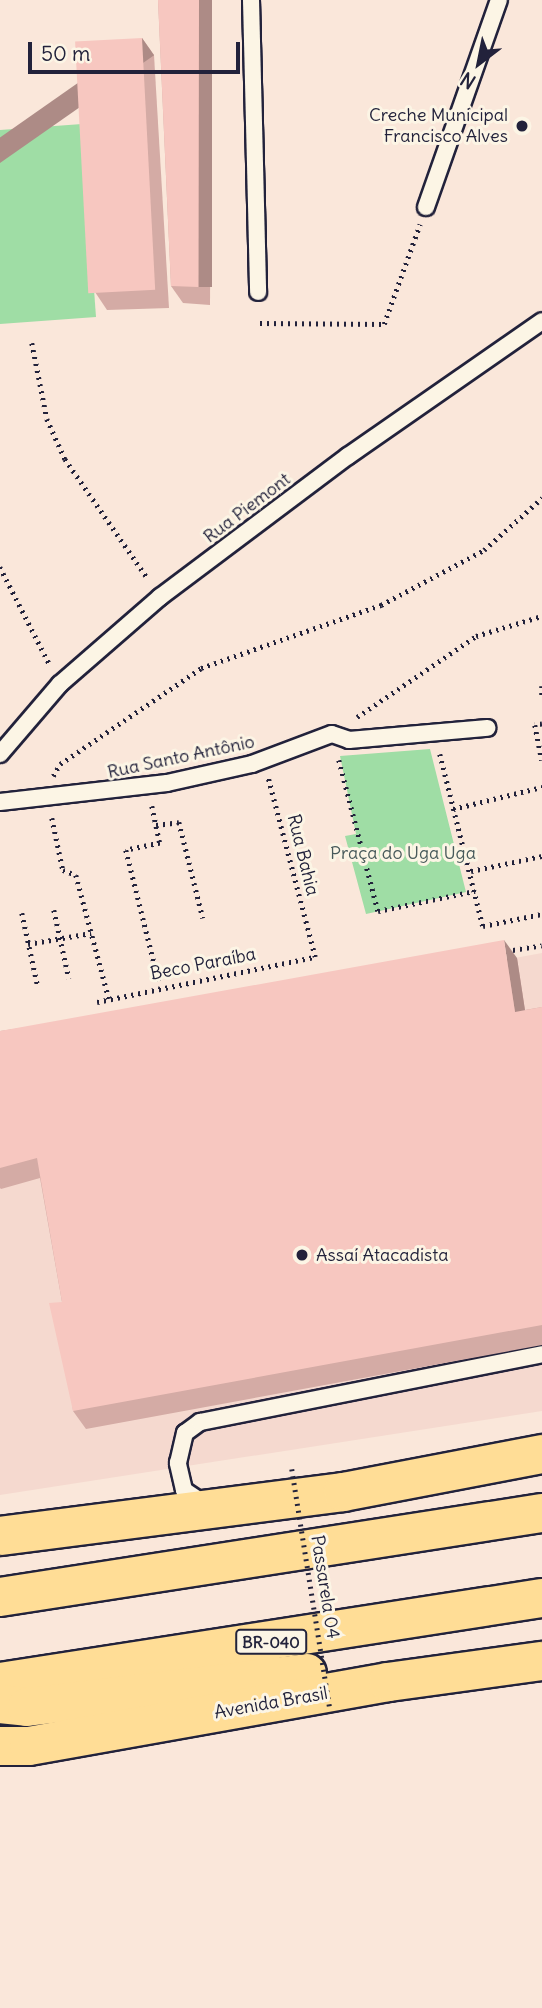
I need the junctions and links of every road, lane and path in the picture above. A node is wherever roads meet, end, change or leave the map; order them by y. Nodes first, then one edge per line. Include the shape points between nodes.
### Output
1 (251, 0) edge
2 (499, 0) edge
3 (426, 207) joint
4 (258, 292) dead end
5 (542, 321) edge
6 (261, 323) dead end
7 (32, 343) dead end
8 (542, 498) edge
9 (0, 567) edge
10 (160, 597) junction
11 (542, 616) edge
12 (60, 684) junction
13 (541, 686) edge
14 (542, 695) edge
15 (542, 724) edge
16 (487, 728) dead end
17 (434, 733) junction
18 (332, 734) junction
19 (0, 754) edge
20 (264, 760) junction
21 (542, 760) edge
22 (542, 788) edge
23 (43, 800) junction
24 (0, 802) edge
25 (453, 809) junction
26 (542, 856) edge
27 (470, 871) junction
28 (475, 891) junction
29 (54, 910) dead end
30 (22, 913) dead end
31 (542, 914) edge
32 (203, 918) dead end
33 (91, 933) junction
34 (60, 938) junction
35 (28, 944) junction
36 (542, 945) edge
37 (501, 952) edge
38 (314, 957) joint
39 (69, 978) dead end
40 (160, 986) junction
41 (38, 987) dead end
42 (108, 999) junction
43 (97, 1002) dead end
44 (542, 1354) edge
45 (542, 1454) edge
46 (292, 1469) dead end
47 (214, 1511) junction
48 (542, 1513) edge
49 (0, 1536) edge
50 (0, 1597) edge
51 (542, 1598) edge
52 (542, 1661) edge
53 (0, 1682) edge
54 (388, 1682) junction
55 (0, 1704) edge
56 (330, 1709) dead end
57 (0, 1746) edge

1 - 4 lane
2 - 3 lane
3 - 6 path via 384,324
5 - 10 lane, Rua Piemont via 348,456
7 - 10 path via 47,419 65,459
8 - 23 path via 484,551 381,605 201,668 60,764
9 - 12 path
10 - 12 lane, Rua Piemont
11 - 18 path via 476,636
12 - 19 lane, Rua Piemont
13 - 14 path
15 - 21 path via 535,725
16 - 17 lane
17 - 18 lane via 349,740
17 - 25 path
18 - 20 lane, Rua Santo Antônio
18 - 28 path via 378,911
20 - 23 lane, Rua Santo Antônio via 167,783
20 - 38 path, Rua Bahia
22 - 25 path
23 - 24 lane, Rua Santo Antônio
23 - 33 path via 63,870 76,875
25 - 27 path
26 - 27 path
27 - 28 path
28 - 31 path via 482,926
29 - 34 path
30 - 35 path
32 - 40 path via 179,822 156,825 160,843 126,850
33 - 34 path
33 - 42 path
34 - 35 path
34 - 39 path
35 - 41 path
36 - 37 path
38 - 40 path, Beco Paraíba
40 - 42 path, Beco Paraíba
42 - 43 path, Beco Paraíba
44 - 47 lane via 200,1422 185,1433 178,1463 184,1490
45 - 47 highway
46 - 56 path, Passarela 04, bridge
47 - 49 highway
48 - 50 highway
51 - 53 highway, BR-040
52 - 54 highway, Avenida Brasil
54 - 55 highway via 359,1667 27,1707
54 - 57 highway, Avenida Brasil via 29,1746

